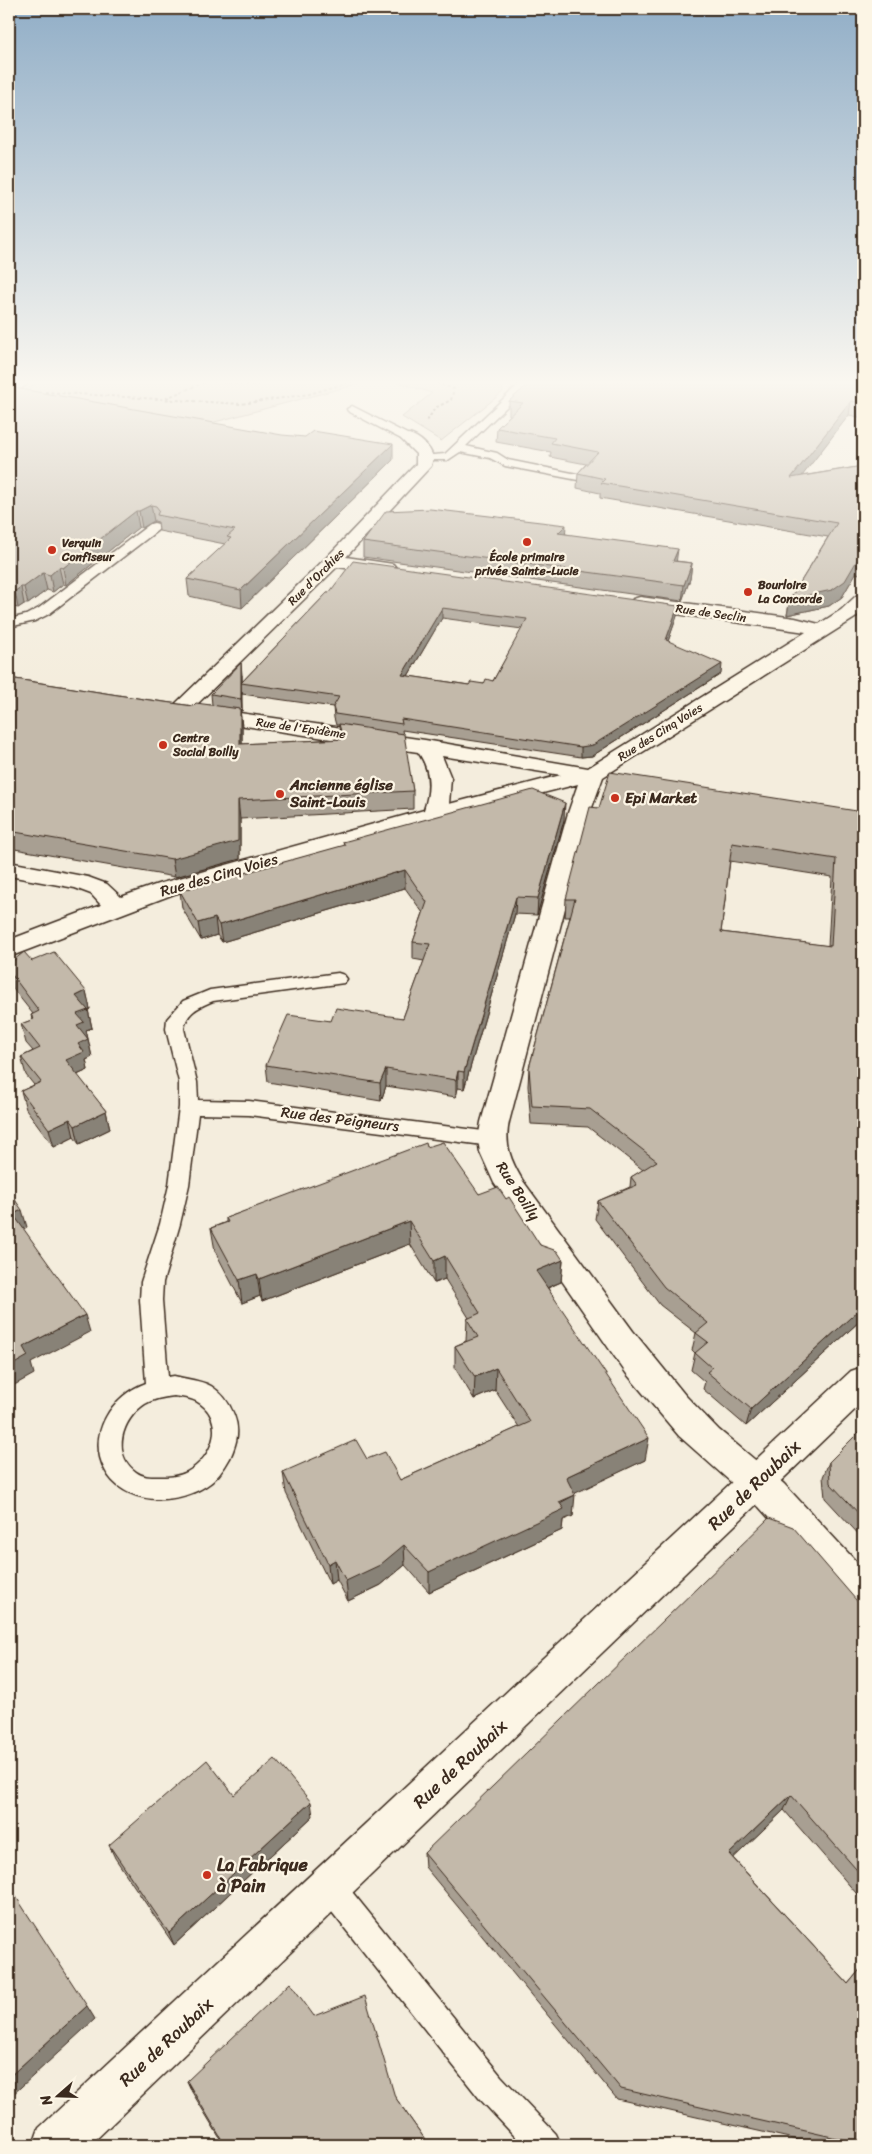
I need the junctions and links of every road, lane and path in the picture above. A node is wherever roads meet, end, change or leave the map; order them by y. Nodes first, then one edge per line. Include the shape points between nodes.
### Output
1 (408, 482) edge
2 (154, 527) edge
3 (333, 561) junction
4 (400, 570) edge
5 (863, 600) edge
6 (627, 601) edge
7 (9, 623) edge
8 (822, 630) junction
9 (172, 709) joint
10 (426, 746) junction
11 (592, 774) junction
12 (629, 779) edge
13 (434, 814) junction
14 (9, 869) edge
15 (117, 907) junction
16 (9, 949) edge
17 (338, 979) dead end
18 (189, 1107) junction
19 (491, 1139) junction
20 (863, 1381) edge
21 (158, 1388) junction
22 (756, 1482) junction
23 (863, 1596) edge
24 (330, 1887) junction
25 (70, 2140) edge
26 (544, 2145) edge

1 - 3 street, Rue d'Orchies
2 - 7 lane via 44,611
3 - 4 street
3 - 9 street, Rue d'Orchies
5 - 8 street, Rue des Cinq Voies
6 - 8 street, Rue de Seclin
8 - 11 street, Rue des Cinq Voies
9 - 10 street, Rue de l'Epidème
10 - 11 street, Rue de l'Epidème
10 - 13 street via 441,780
11 - 12 street, Rue de l'Epidème
11 - 13 street, Rue des Cinq Voies
11 - 19 street
13 - 15 street, Rue des Cinq Voies via 183,884
14 - 15 street via 99,888
15 - 16 street, Rue des Cinq Voies
17 - 18 lane via 223,992 199,999 181,1011 175,1029 188,1082
18 - 19 lane, Rue des Peigneurs via 249,1108
18 - 21 lane via 180,1185 152,1282
19 - 22 street, Rue Boilly via 498,1161 517,1192 668,1401 692,1427
20 - 22 street, Rue de Roubaix
21 - 21 lane via 132,1400 121,1411 109,1435 109,1448 112,1462 120,1473 145,1488 160,1490 177,1488 206,1473 217,1462 228,1435 227,1422 214,1399 189,1387
22 - 23 street, Rue Boilly
22 - 24 street, Rue de Roubaix
24 - 25 street, Rue de Roubaix
24 - 26 lane via 490,2087

